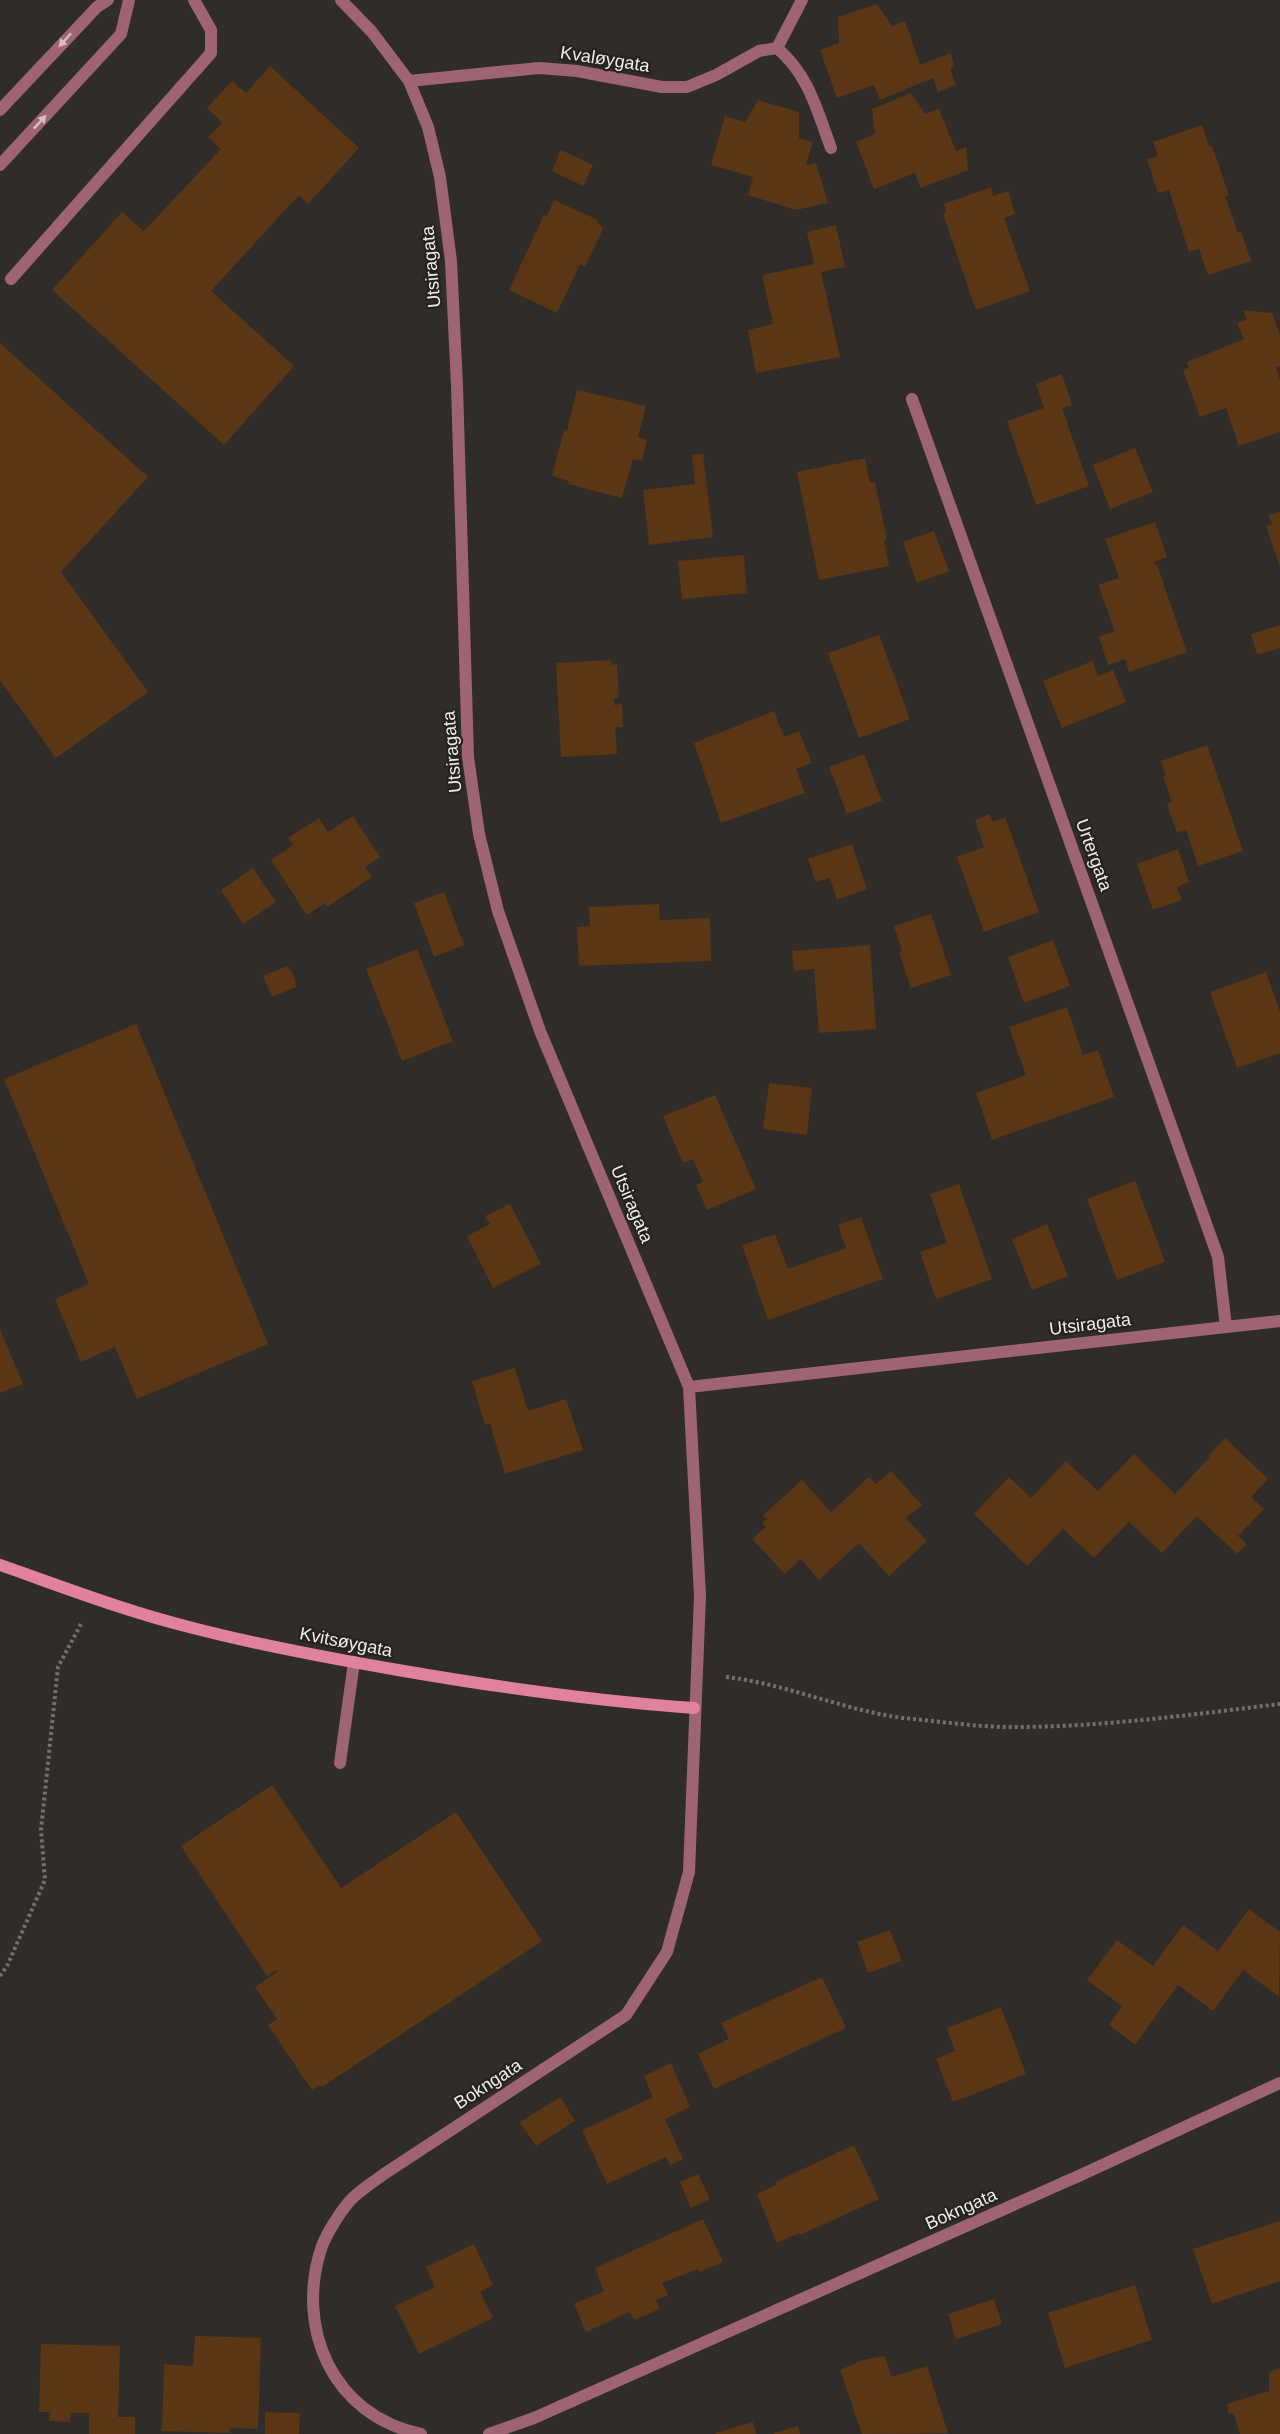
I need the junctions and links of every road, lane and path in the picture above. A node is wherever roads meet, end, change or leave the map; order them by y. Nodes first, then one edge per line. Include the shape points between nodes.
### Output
1 (108, 0) edge
2 (129, 0) edge
3 (194, 0) edge
4 (341, 0) edge
5 (802, 0) edge
6 (777, 48) junction
7 (409, 81) junction
8 (0, 110) edge
9 (831, 148) dead end
10 (0, 165) edge
11 (11, 279) dead end
12 (912, 399) dead end
13 (1280, 1321) edge
14 (1226, 1327) junction
15 (689, 1386) junction
16 (0, 1565) edge
17 (94, 1598) junction
18 (354, 1662) junction
19 (698, 1673) junction
20 (1280, 1704) edge
21 (694, 1708) junction
22 (340, 1763) dead end
23 (0, 1976) edge
24 (1280, 2083) edge
25 (403, 2432) edge
26 (421, 2434) edge
27 (489, 2434) edge

1 -> 8 street via 96,7
10 -> 2 street via 121,34
3 - 11 street via 211,30 211,53
4 - 7 street via 372,32
5 - 6 street
6 - 7 street, Kvaløygata via 759,51 687,87 662,87 539,68
6 - 9 street via 792,60 805,80
7 - 15 street, Utsiragata via 428,127 440,177 451,261 468,757 479,834 498,911 540,1031
12 - 14 street, Urtergata via 1218,1257
13 - 14 street, Utsiragata
14 - 15 street, Utsiragata
15 - 19 street, Utsiragata via 700,1596
16 - 17 street, Kvitsøygata
17 - 18 street, Kvitsøygata via 189,1627
17 - 23 path via 57,1667 42,1830 45,1880
18 - 21 street, Kvitsøygata via 613,1703
18 - 22 street
19 - 20 path via 760,1681 901,1717 1003,1727 1132,1722
19 - 21 street, Utsiragata
21 - 25 street, Bokngata via 688,1872 668,1952 626,2015 384,2174 348,2202 322,2245 312,2292 317,2338 336,2381 367,2412
24 - 27 street, Bokngata via 1019,2203 534,2418
25 - 26 street, Bokngata

